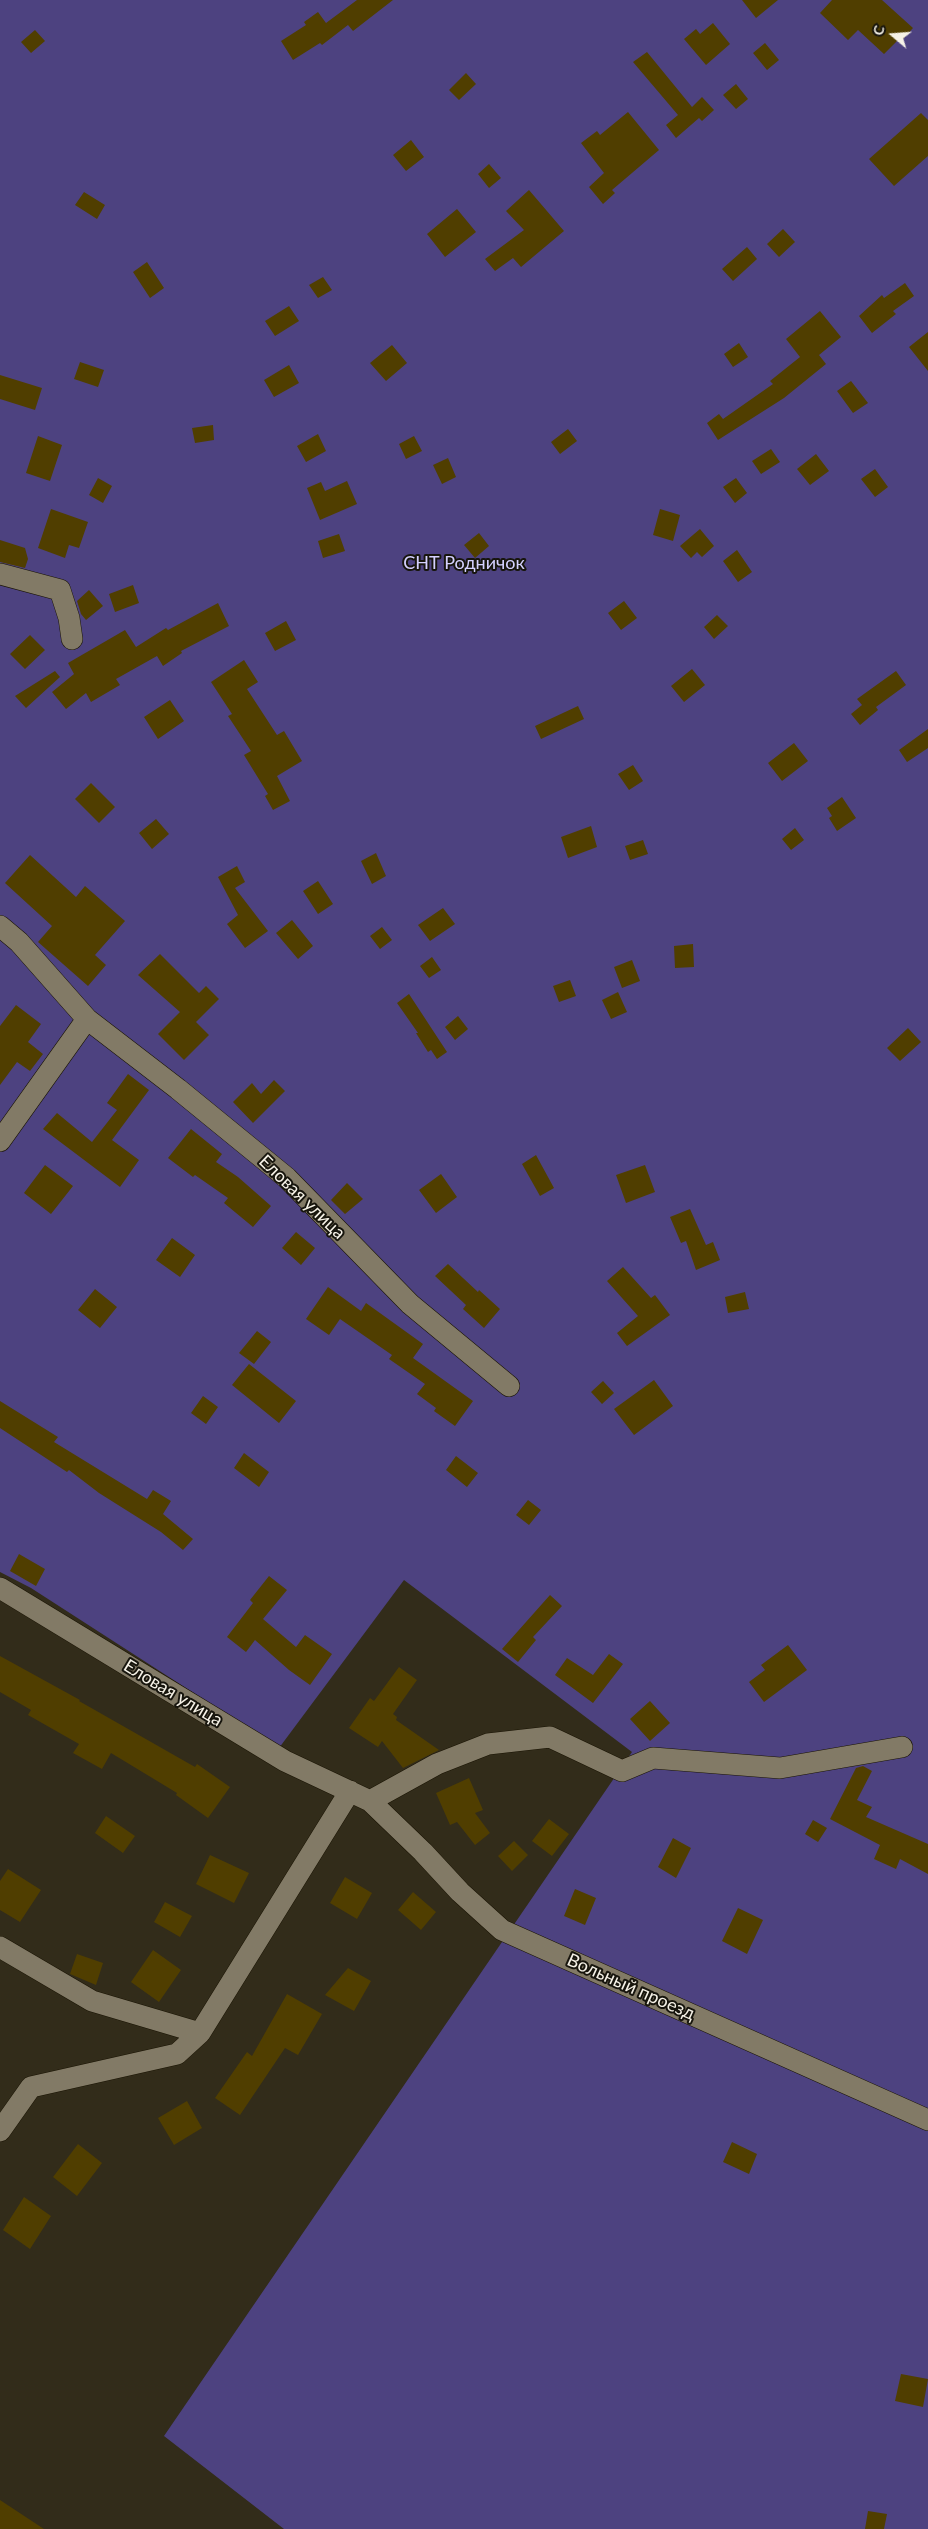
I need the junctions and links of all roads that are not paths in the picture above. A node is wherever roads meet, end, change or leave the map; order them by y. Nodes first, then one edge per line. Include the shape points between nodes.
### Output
1 (0, 574) edge
2 (72, 639) dead end
3 (0, 926) edge
4 (87, 1019) junction
5 (0, 1141) edge
6 (509, 1386) dead end
7 (0, 1588) edge
8 (902, 1747) dead end
9 (350, 1791) junction
10 (370, 1801) junction
11 (0, 1948) edge
12 (200, 2033) junction
13 (928, 2120) edge
14 (0, 2131) edge

1 - 2 street via 60,590
3 - 4 street, Еловая улица via 19,942
4 - 5 street
4 - 6 street, Еловая улица via 287,1178 410,1304
7 - 9 street, Еловая улица via 285,1761
8 - 10 street via 780,1768 653,1758 622,1771 550,1737 488,1744 437,1764
9 - 10 street, Еловая улица
9 - 12 street
10 - 13 street, Вольный проезд via 502,1930
11 - 12 street via 92,2001
12 - 14 street via 177,2054 31,2086

